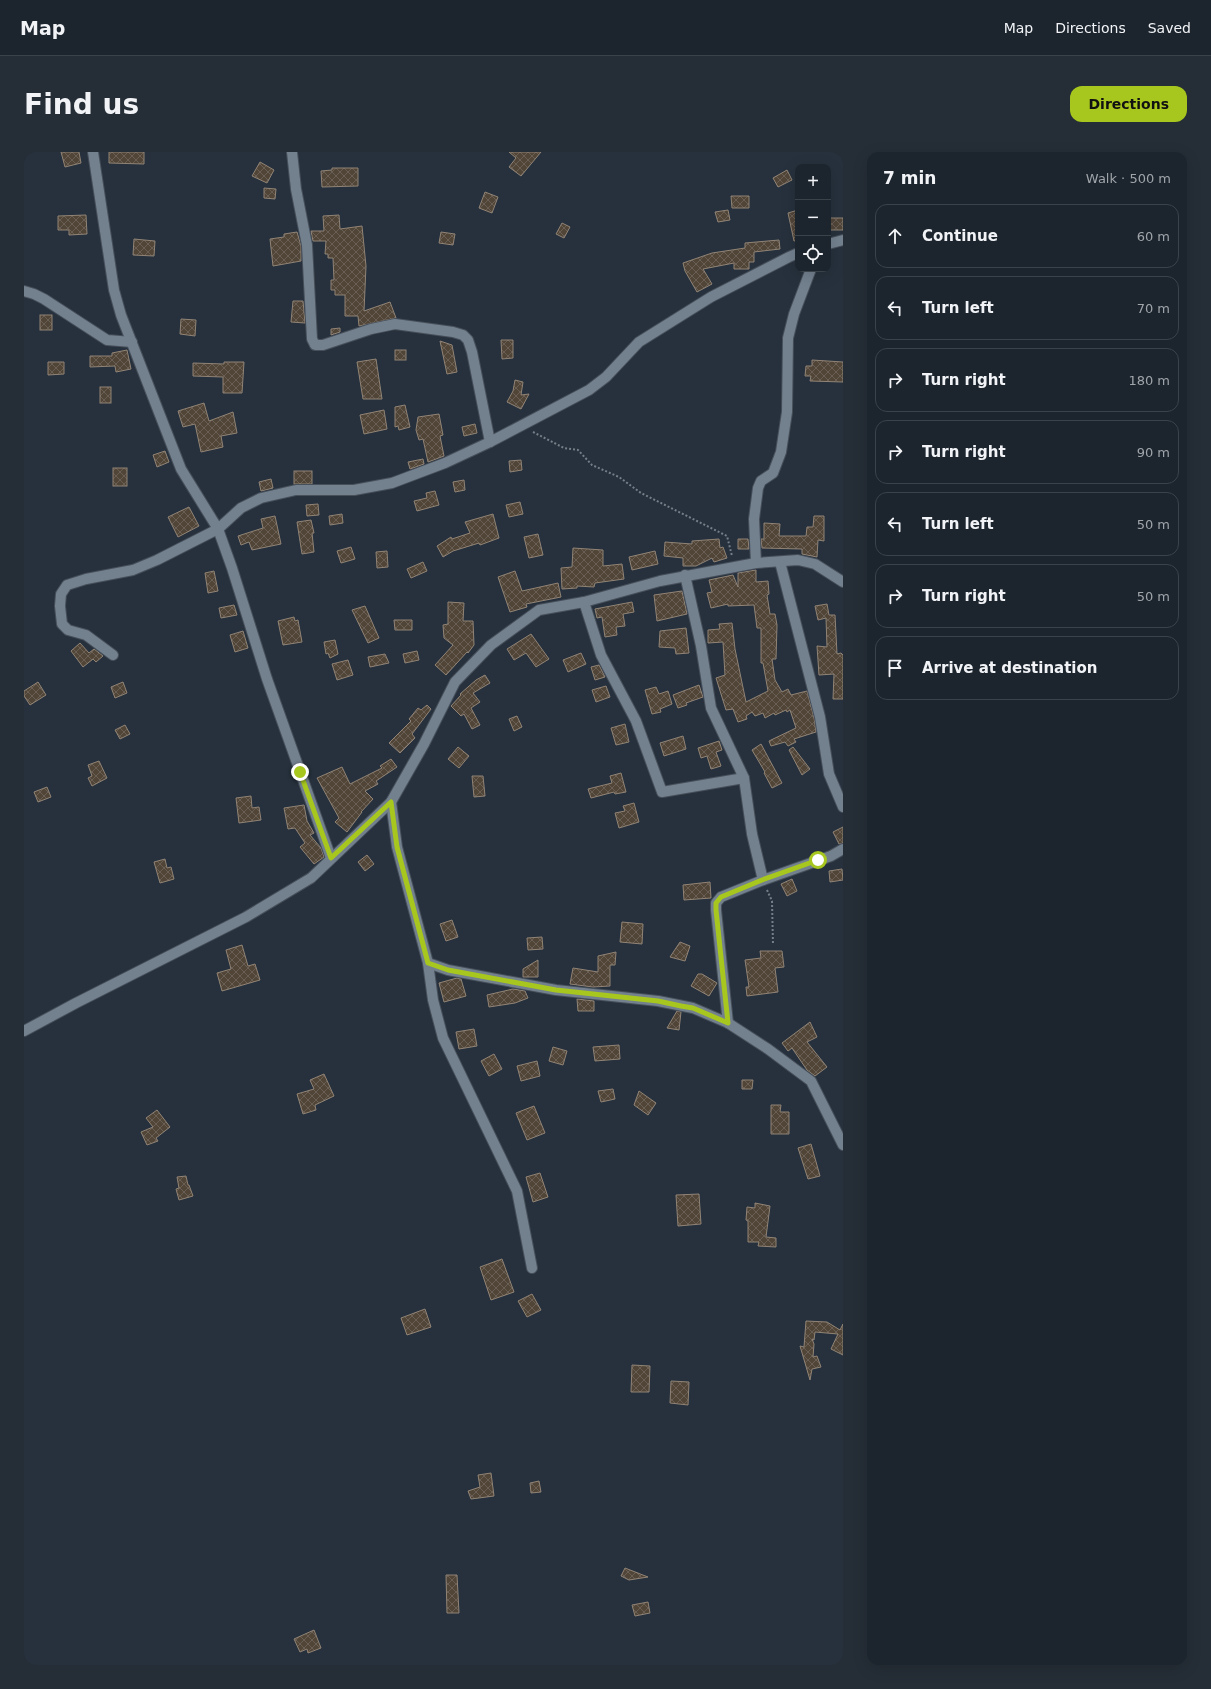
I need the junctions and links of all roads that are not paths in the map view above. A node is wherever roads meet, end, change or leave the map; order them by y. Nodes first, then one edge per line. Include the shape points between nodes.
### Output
1 (93, 152) edge
2 (292, 152) edge
3 (843, 240) edge
4 (831, 243) edge
5 (795, 254) edge
6 (810, 272) edge
7 (24, 292) edge
8 (132, 342) junction
9 (490, 442) junction
10 (218, 529) junction
11 (780, 562) junction
12 (756, 563) junction
13 (685, 575) junction
14 (839, 580) edge
15 (843, 590) edge
16 (584, 602) junction
17 (113, 655) dead end
18 (744, 778) junction
19 (391, 802) junction
20 (843, 808) edge
21 (843, 849) edge
22 (331, 858) junction
23 (762, 880) junction
24 (428, 963) junction
25 (728, 1023) junction
26 (24, 1031) edge
27 (843, 1145) edge
28 (532, 1268) dead end

1 - 8 street via 114,290
2 - 9 street via 307,246 312,339 316,345 395,324 463,335 468,340 472,352
3 - 4 street
5 - 9 street via 711,297 639,342 606,377 589,390
6 - 12 street via 788,338 787,412 782,452 773,473 761,481 758,488 754,519
7 - 8 street via 44,299 107,340
8 - 10 street via 182,469
9 - 10 street via 445,463 392,483 354,490 296,490 261,498 241,508
10 - 17 street via 133,570 67,585 61,594 62,624 68,630 86,635
10 - 22 street via 267,679
11 - 12 street
11 - 14 street via 798,560 815,564
11 - 20 street via 820,717 829,774
12 - 13 street
13 - 16 street
13 - 18 street via 701,646 711,708
14 - 15 street
16 - 18 street via 601,655 636,721 662,792
16 - 19 street via 538,610 491,645 454,682 424,744
18 - 23 street
19 - 22 street
19 - 24 street via 397,847
21 - 23 street via 832,856
22 - 26 street via 311,878 246,917
23 - 25 street via 721,897 716,903
24 - 25 street via 448,970 556,990 658,1001 693,1008
24 - 28 street via 433,1000 443,1038 517,1191
25 - 27 street via 811,1081

